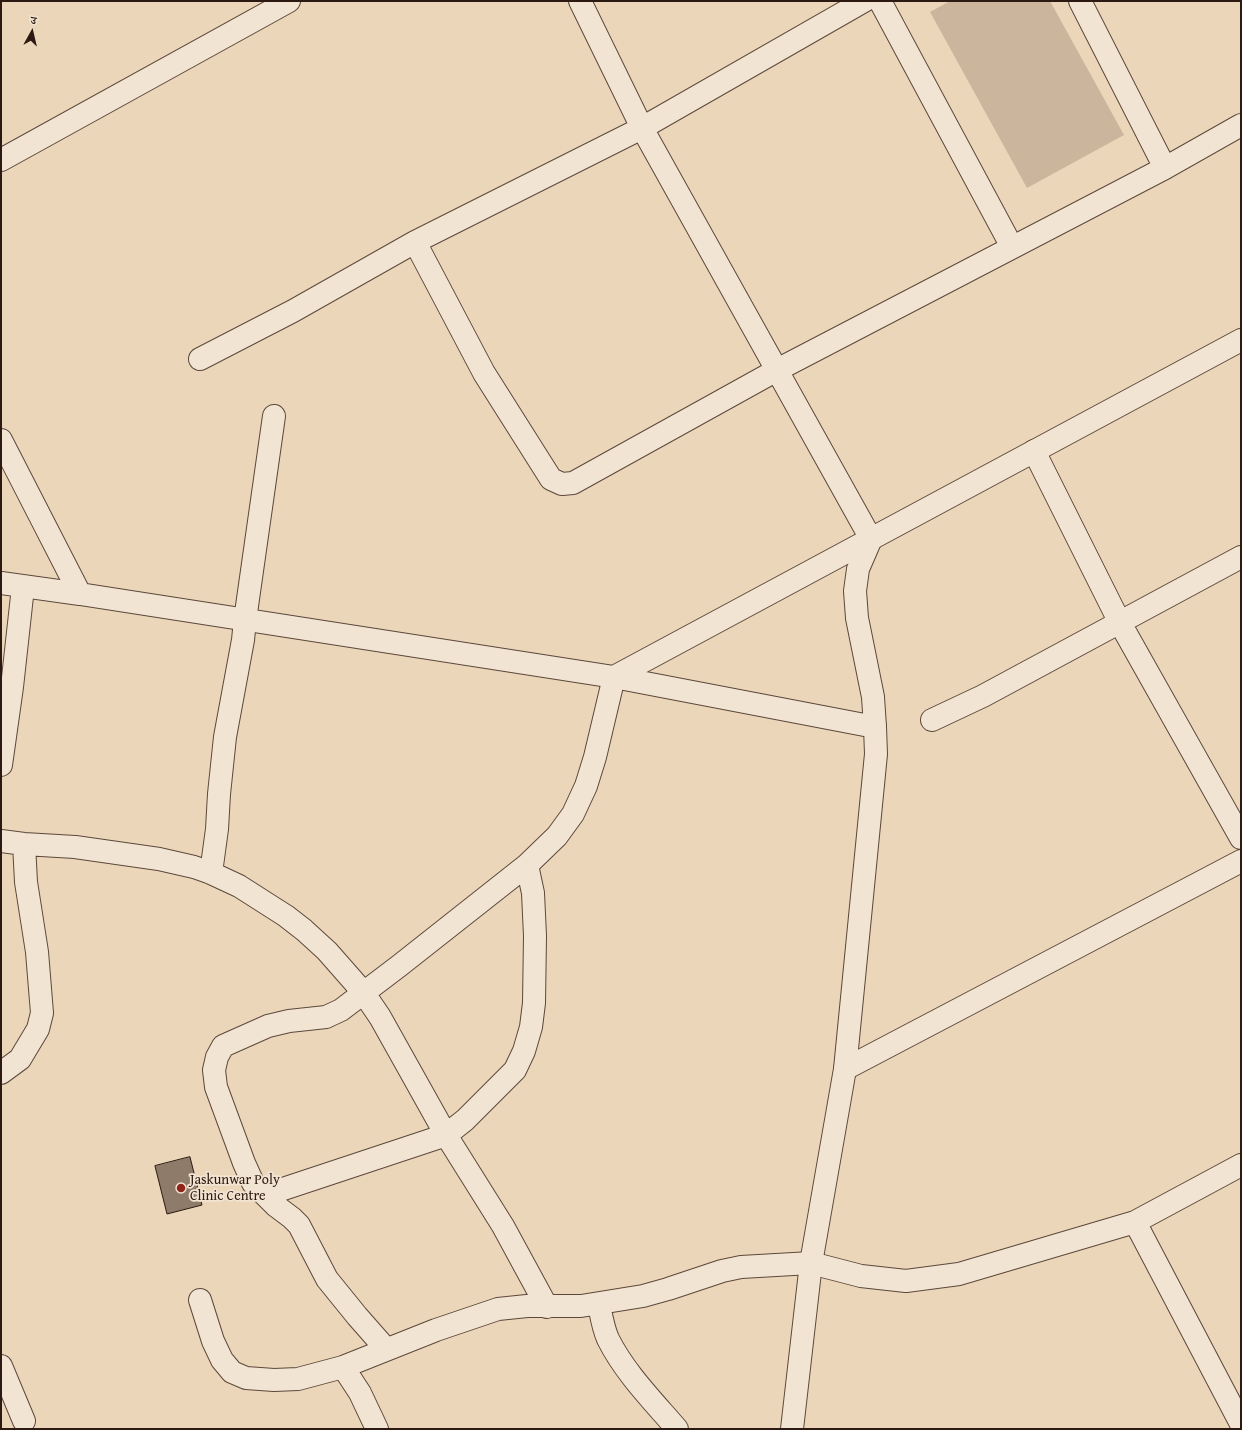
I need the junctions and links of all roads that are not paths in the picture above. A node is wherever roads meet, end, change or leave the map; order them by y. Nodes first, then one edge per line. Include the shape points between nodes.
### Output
1 (289, 1) edge
2 (580, 1) edge
3 (864, 1) edge
4 (880, 1) edge
5 (1080, 1) edge
6 (1241, 125) edge
7 (642, 128) junction
8 (1, 160) edge
9 (1166, 168) junction
10 (415, 242) junction
11 (1012, 247) junction
12 (1241, 340) edge
13 (200, 360) dead end
14 (777, 370) junction
15 (274, 416) dead end
16 (1, 440) edge
17 (1034, 451) junction
18 (870, 539) junction
19 (1241, 557) edge
20 (1, 583) edge
21 (23, 586) junction
22 (80, 594) junction
23 (245, 620) junction
24 (1120, 623) junction
25 (614, 677) junction
26 (932, 720) dead end
27 (875, 726) junction
28 (1, 765) edge
29 (1241, 838) edge
30 (1, 841) edge
31 (24, 844) junction
32 (1241, 861) edge
33 (527, 865) junction
34 (211, 872) junction
35 (363, 992) junction
36 (845, 1069) junction
37 (1, 1073) edge
38 (446, 1135) junction
39 (1241, 1165) edge
40 (265, 1195) junction
41 (1135, 1222) junction
42 (811, 1263) junction
43 (200, 1300) dead end
44 (599, 1304) junction
45 (547, 1307) junction
46 (386, 1348) junction
47 (1, 1366) edge
48 (343, 1367) junction
49 (24, 1421) dead end
50 (1241, 1424) edge
51 (377, 1429) edge
52 (677, 1429) edge
53 (792, 1429) edge

1 - 8 street
2 - 7 street
3 - 7 street
4 - 11 street
5 - 9 street
6 - 9 street
7 - 10 street
7 - 14 street
9 - 11 street
10 - 13 street
10 - 14 street via 484,372 551,479 562,484 573,483
11 - 14 street
12 - 17 street
14 - 18 street
15 - 23 street
16 - 22 street
17 - 18 street
17 - 24 street
18 - 25 street
18 - 27 street via 858,569 855,591 857,618 873,697
19 - 24 street
20 - 21 street
21 - 22 street
21 - 28 street
22 - 23 street
23 - 25 street
23 - 34 street via 225,737 219,816
24 - 26 street via 983,696
24 - 29 street
25 - 27 street
25 - 33 street via 595,757 574,814 557,836
27 - 36 street via 876,754
30 - 31 street
31 - 34 street via 75,847 159,859
31 - 37 street via 26,882 37,952 42,1013 38,1029 20,1060
32 - 36 street
33 - 35 street
33 - 38 street via 533,893 535,944 534,1003 524,1051 515,1070 465,1120
34 - 35 street via 239,886 286,916 327,951
35 - 38 street
35 - 40 street via 341,1010 326,1017 268,1026 238,1039 223,1046 217,1057 214,1070 216,1087 253,1183
36 - 42 street
38 - 40 street
38 - 45 street via 503,1226
39 - 41 street
40 - 46 street via 299,1225 327,1279
41 - 42 street via 959,1274 906,1281 861,1276
41 - 50 street
42 - 44 street via 735,1268 668,1290
42 - 53 street
43 - 48 street via 213,1341 222,1360 232,1372 246,1378 298,1379
44 - 45 street
44 - 52 street via 608,1338 616,1353
45 - 46 street via 498,1309
46 - 48 street
47 - 49 street
48 - 51 street via 360,1393

